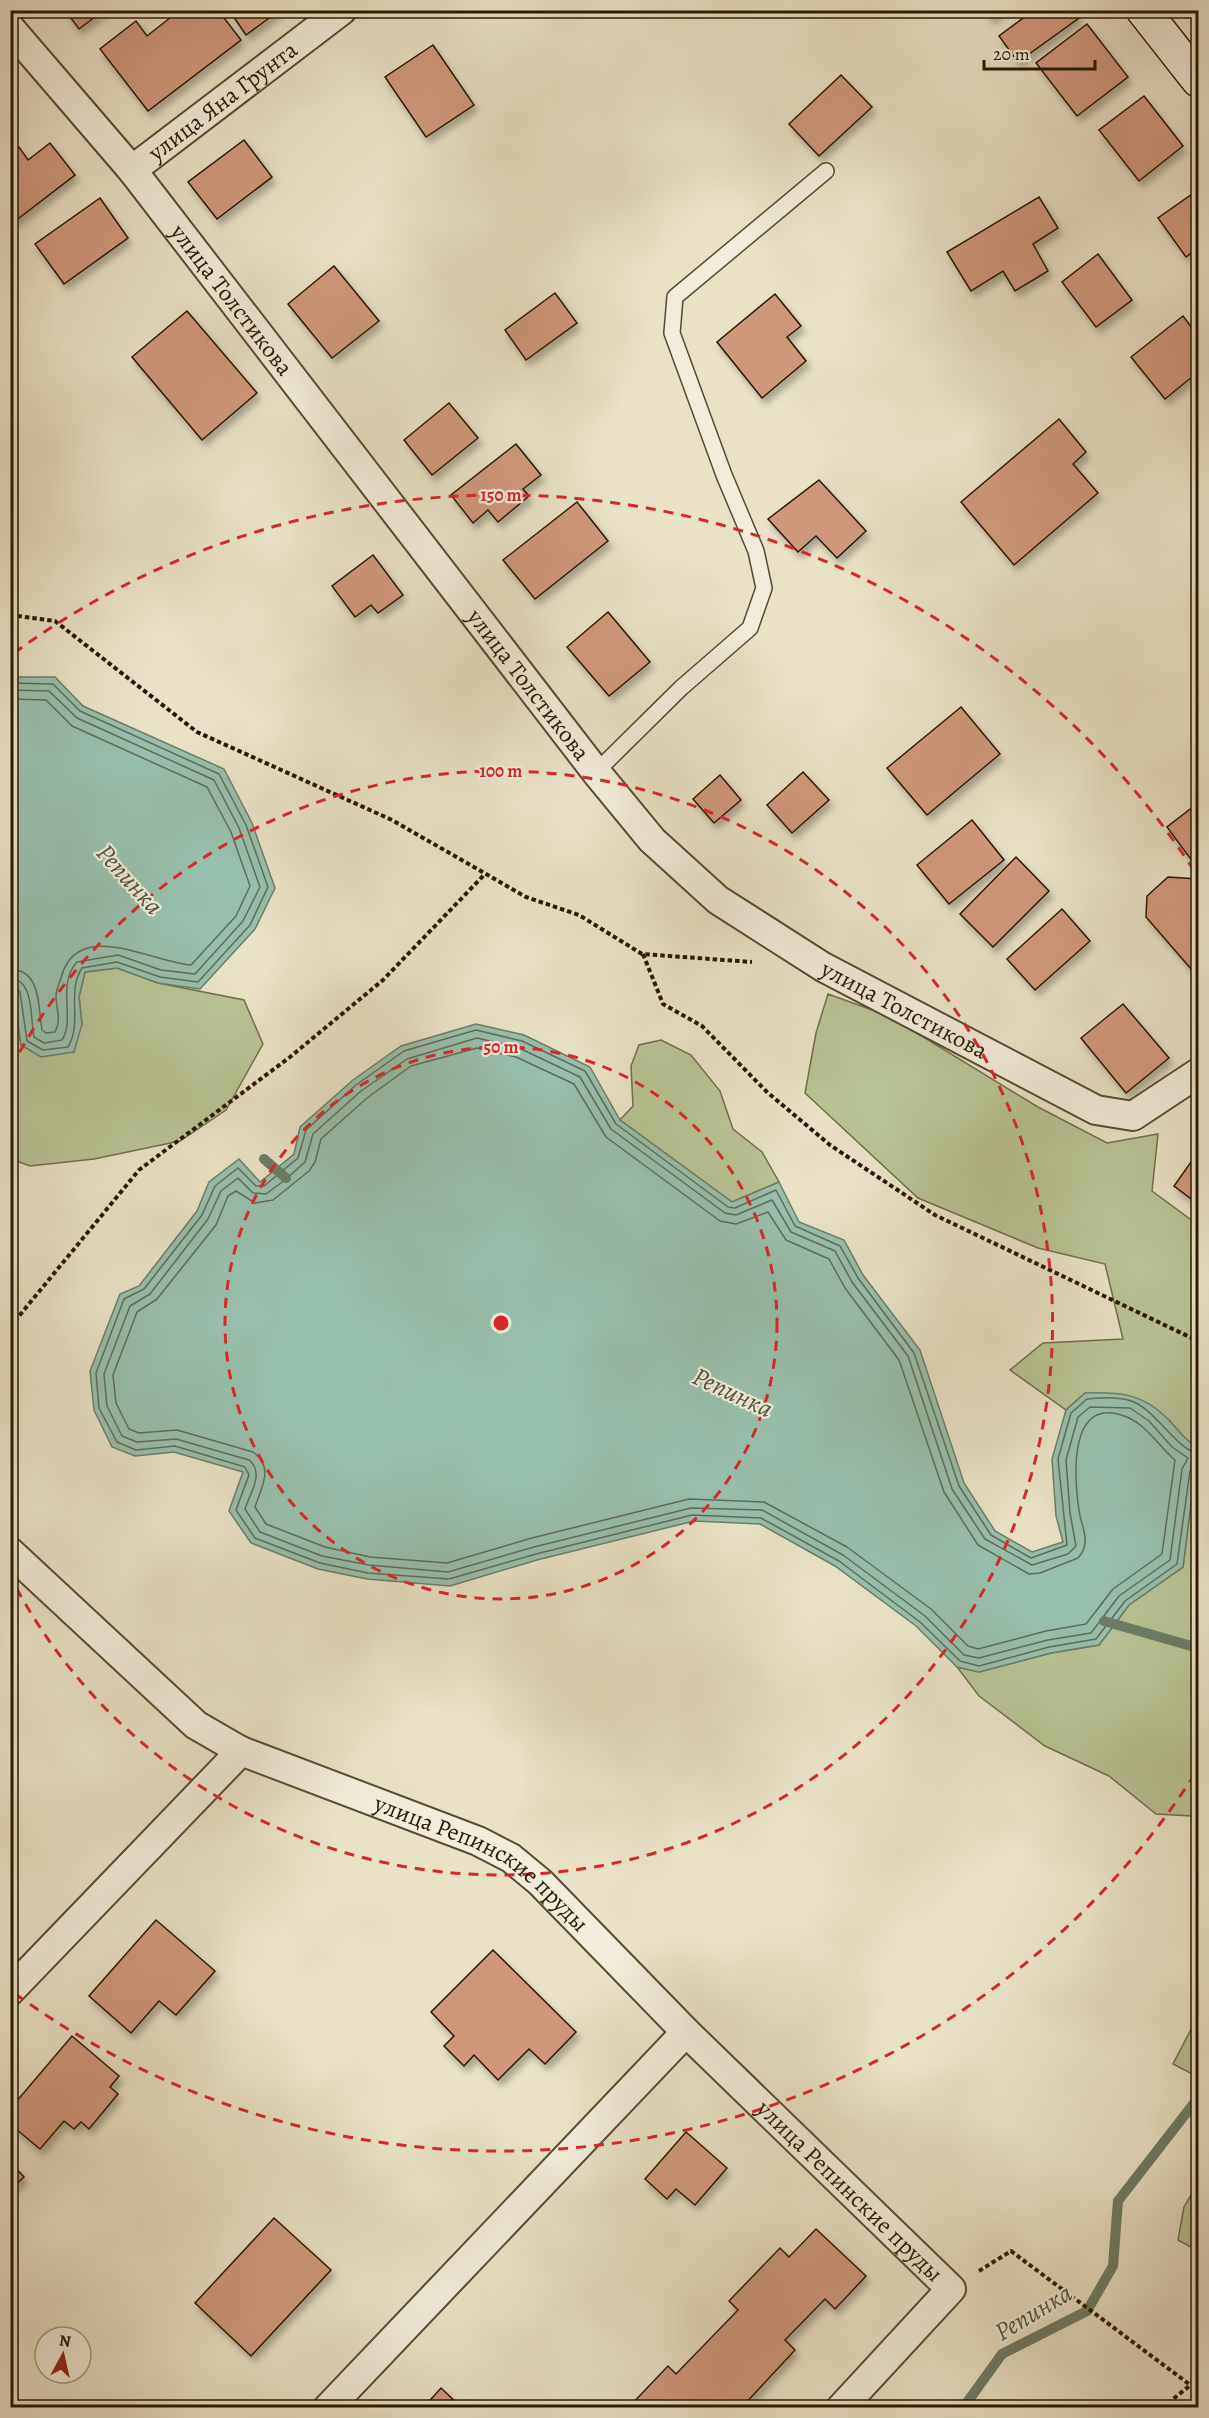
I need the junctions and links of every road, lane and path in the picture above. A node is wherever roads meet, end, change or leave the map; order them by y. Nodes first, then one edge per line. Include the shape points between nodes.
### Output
1 (342, 10) edge
2 (1143, 10) edge
3 (10, 28) edge
4 (1198, 80) edge
5 (132, 170) junction
6 (826, 171) dead end
7 (10, 615) edge
8 (596, 772) junction
9 (485, 873) junction
10 (642, 954) junction
11 (755, 962) dead end
12 (1198, 1073) edge
13 (10, 1327) edge
14 (1198, 1341) edge
15 (10, 1552) edge
16 (241, 1751) junction
17 (10, 1991) edge
18 (686, 2032) junction
19 (1011, 2251) dead end
20 (1198, 2379) edge
21 (1190, 2384) junction
22 (328, 2408) edge
23 (841, 2408) edge
24 (1162, 2408) edge

1 - 5 street, улица Яна Грунта
2 - 4 street
3 - 5 street, улица Толстикова
5 - 8 street, улица Толстикова
6 - 8 lane via 675,297 672,333 756,551 764,588 750,628 681,688
7 - 9 path via 55,621 197,732 392,820
8 - 12 street, улица Толстикова via 652,840 718,900 823,968 1096,1110 1133,1116
9 - 10 path via 526,897 579,915
9 - 13 path via 383,980 290,1057 139,1170
10 - 11 path
10 - 14 path via 663,1004 702,1026 767,1092 830,1145 935,1215
15 - 16 street, улица Репинские пруды via 196,1725
16 - 17 street
16 - 18 street, улица Репинские пруды via 478,1841 511,1858 540,1882
18 - 22 street
18 - 23 street, улица Репинские пруды via 951,2289
19 - 21 path
20 - 21 path
21 - 24 path

